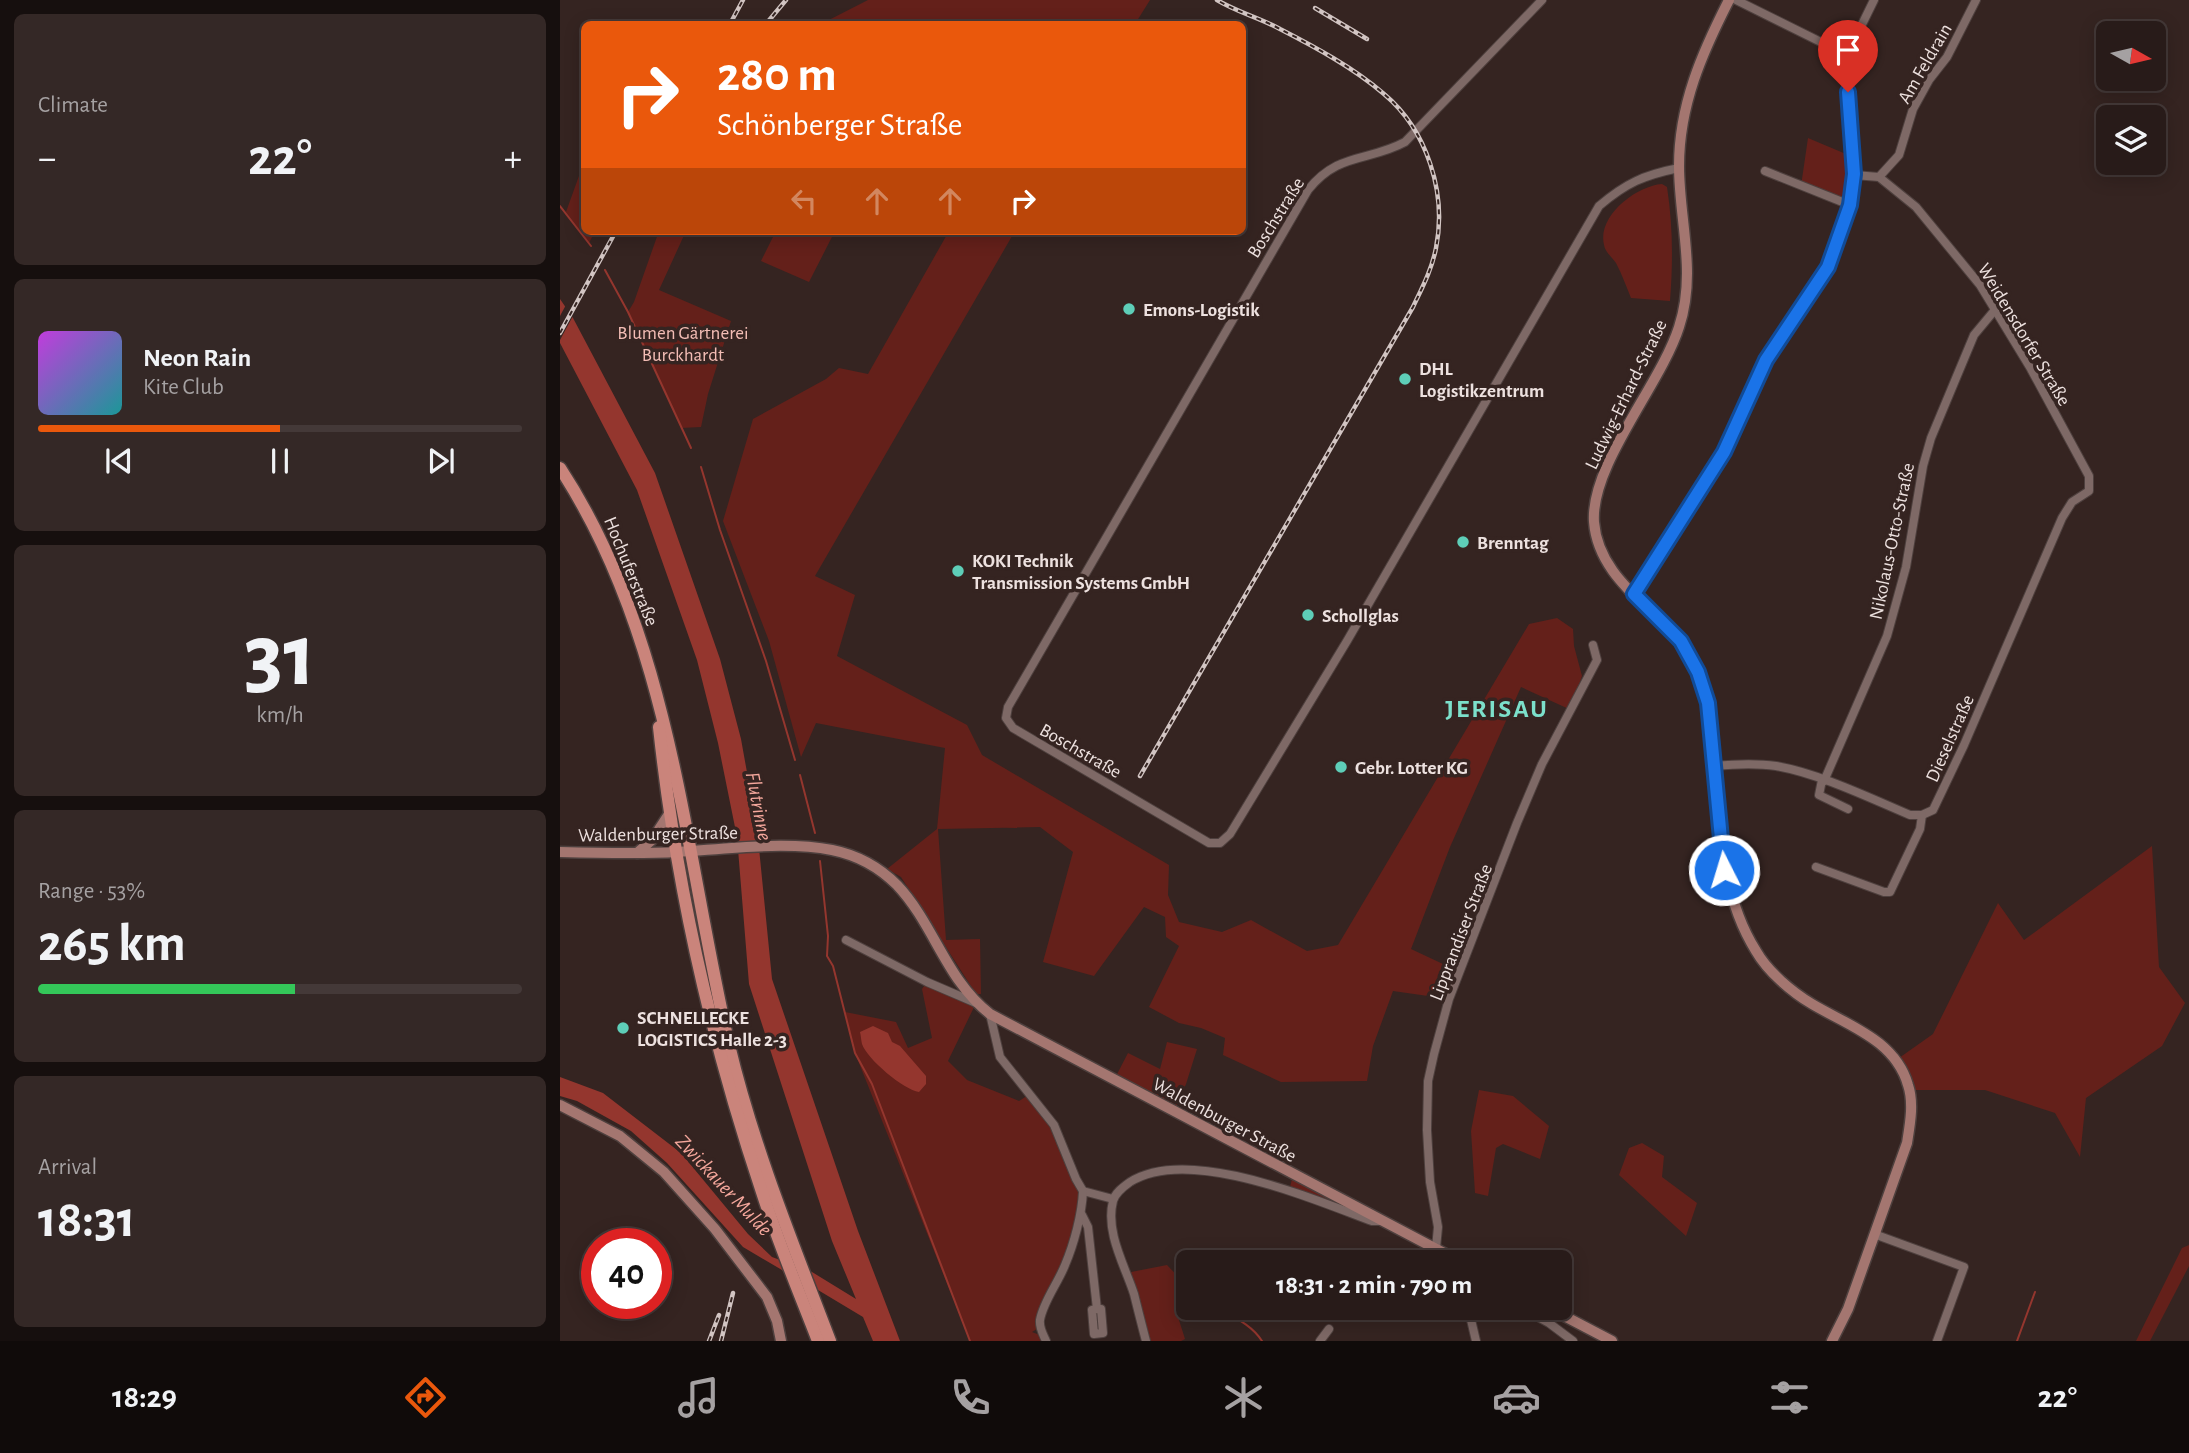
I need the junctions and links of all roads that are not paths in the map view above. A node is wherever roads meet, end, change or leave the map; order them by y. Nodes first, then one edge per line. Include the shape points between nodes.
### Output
1 (1542, 0) edge
2 (1729, 0) edge
3 (1736, 0) edge
4 (1874, 0) edge
5 (1976, 0) edge
6 (1847, 55) junction
7 (1679, 168) junction
8 (1765, 171) dead end
9 (1854, 174) junction
10 (1879, 177) junction
11 (1850, 205) junction
12 (1994, 311) junction
13 (560, 468) edge
14 (2089, 476) joint
15 (1634, 594) junction
16 (1593, 645) dead end
17 (656, 695) junction
18 (1715, 766) junction
19 (1823, 780) junction
20 (1848, 808) dead end
21 (669, 814) junction
22 (1922, 815) junction
23 (690, 851) junction
24 (560, 852) edge
25 (675, 852) junction
26 (637, 853) junction
27 (1816, 867) dead end
28 (846, 940) dead end
29 (976, 1003) junction
30 (990, 1014) junction
31 (560, 1105) edge
32 (1083, 1191) junction
33 (1113, 1199) junction
34 (1082, 1215) junction
35 (1383, 1222) junction
36 (1874, 1234) junction
37 (1436, 1248) junction
38 (1440, 1250) edge
39 (804, 1289) junction
40 (1097, 1309) dead end
41 (1471, 1320) edge
42 (1544, 1320) edge
43 (1572, 1320) edge
44 (1329, 1329) dead end
45 (781, 1341) edge
46 (818, 1341) edge
47 (830, 1341) edge
48 (1046, 1341) edge
49 (1146, 1341) edge
50 (1320, 1341) edge
51 (1476, 1341) edge
52 (1573, 1341) edge
53 (1612, 1341) edge
54 (1832, 1341) edge
55 (1937, 1341) edge

1 - 7 street, Boschstraße via 1405,142 1341,162 1308,190 1008,707 1006,718 1013,728 1209,843 1220,843 1230,834 1347,641 1599,206 1623,186 1651,173
2 - 7 street, Ludwig-Erhard-Straße via 1693,78
3 - 6 street
4 - 6 street
5 - 10 street, Am Feldrain via 1947,58 1913,109 1899,155
6 - 9 street
7 - 15 street, Ludwig-Erhard-Straße via 1688,255 1687,296 1679,328 1596,494 1594,523 1603,558
8 - 11 street
9 - 10 street
9 - 11 street
10 - 12 street, Weidensdorfer Straße via 1930,222 1980,285
11 - 15 street via 1828,267 1766,360 1724,452
12 - 14 street, Weidensdorfer Straße
12 - 19 street, Nikolaus-Otto-Straße via 1974,335 1931,438 1906,567 1886,636
13 - 17 main road, Hochuferstraße via 594,525 615,573
14 - 22 street, Dieselstraße via 2089,491 2072,502 2063,518 1938,802
15 - 18 street, Ludwig-Erhard-Straße via 1681,641 1698,672 1708,703
16 - 37 street, Lipprandiser Straße via 1597,660 1517,822 1434,1054 1427,1130 1438,1227
17 - 21 main road, Hochuferstraße
17 - 23 main road, Hochuferstraße
18 - 19 street via 1777,766
18 - 36 street, Ludwig-Erhard-Straße via 1724,870 1736,912 1756,953 1809,1002 1878,1040 1896,1058 1909,1086 1907,1143
19 - 20 street via 1819,795
19 - 22 street via 1910,815
21 - 25 main road, Hochuferstraße
21 - 26 street
22 - 27 street via 1920,829 1890,892
23 - 25 street, Waldenburger Straße
23 - 29 street, Waldenburger Straße via 800,847 857,857 898,886
23 - 39 main road, Hochuferstraße via 734,1066 798,1258
24 - 26 street, Waldenburger Straße
25 - 26 street, Waldenburger Straße
25 - 39 main road, Hochuferstraße via 707,1007 762,1195
28 - 29 street, Waldenburger Straße
29 - 30 street, Waldenburger Straße
30 - 32 street via 1000,1056 1054,1125
30 - 35 street, Waldenburger Straße
31 - 45 street via 620,1136 664,1172 767,1297
32 - 33 street
32 - 34 street
33 - 35 street via 1138,1177 1156,1170 1189,1169 1222,1172
33 - 49 street via 1114,1237
34 - 40 street
34 - 48 street via 1041,1316
35 - 37 street, Waldenburger Straße
36 - 54 street, Ludwig-Erhard-Straße
36 - 55 street via 1964,1268
37 - 38 street, Waldenburger Straße
39 - 46 main road
39 - 47 main road
41 - 51 street
42 - 52 street
43 - 53 street
44 - 50 street

